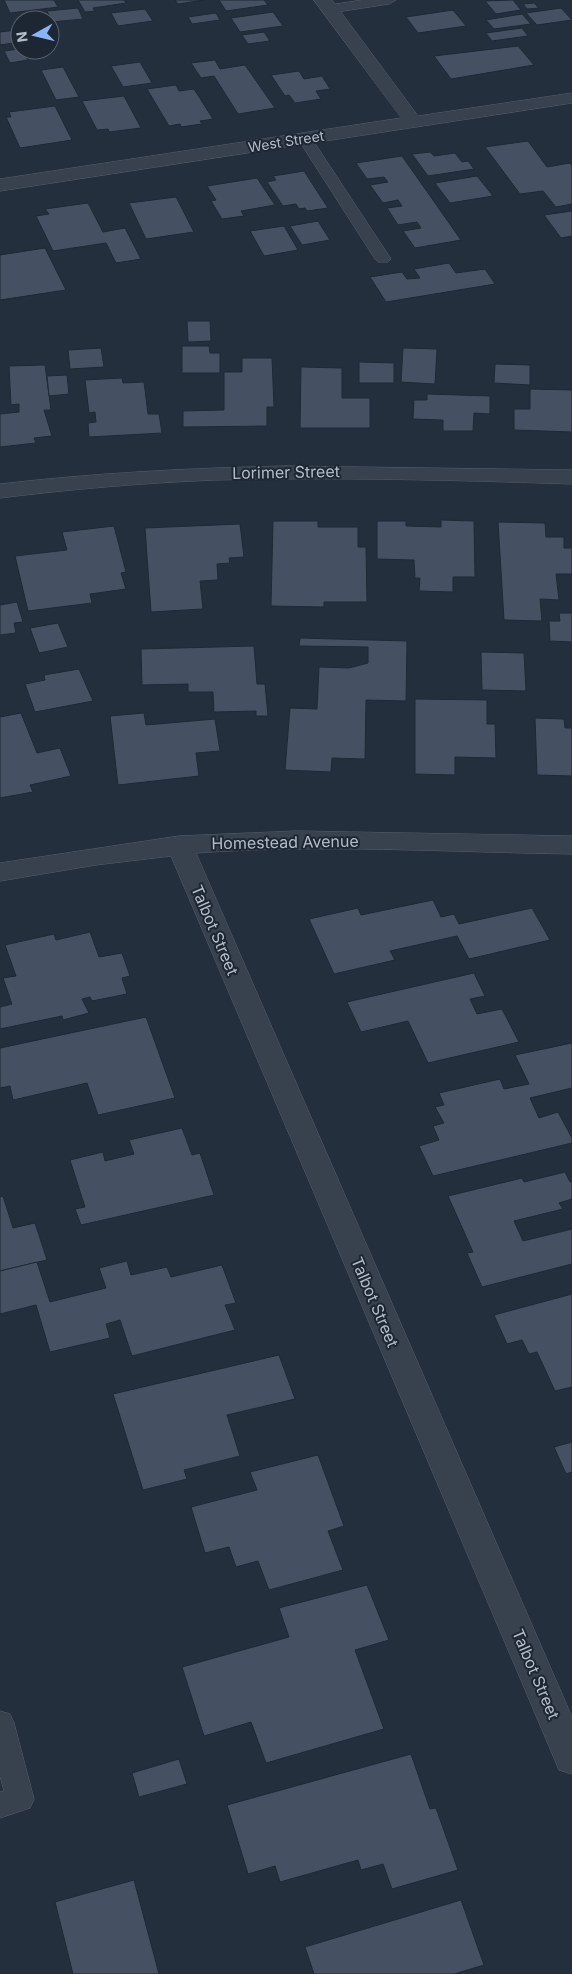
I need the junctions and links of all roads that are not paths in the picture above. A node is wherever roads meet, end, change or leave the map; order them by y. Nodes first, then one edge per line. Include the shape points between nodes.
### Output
1 (389, 0) edge
2 (327, 5) edge
3 (572, 98) edge
4 (413, 122) junction
5 (305, 139) junction
6 (0, 185) edge
7 (383, 259) dead end
8 (572, 477) edge
9 (0, 491) edge
10 (179, 845) junction
11 (572, 846) edge
12 (0, 872) edge
13 (0, 1723) edge
14 (572, 1758) edge
15 (0, 1805) edge

1 - 2 lane
2 - 4 street
3 - 4 street, West Street
4 - 5 street, West Street
5 - 6 street, West Street
5 - 7 lane
8 - 9 street, Lorimer Street via 397,471 222,473
10 - 11 street, Homestead Avenue via 369,840
10 - 12 street, Homestead Avenue
10 - 14 street, Talbot Street
13 - 15 lane via 20,1799

